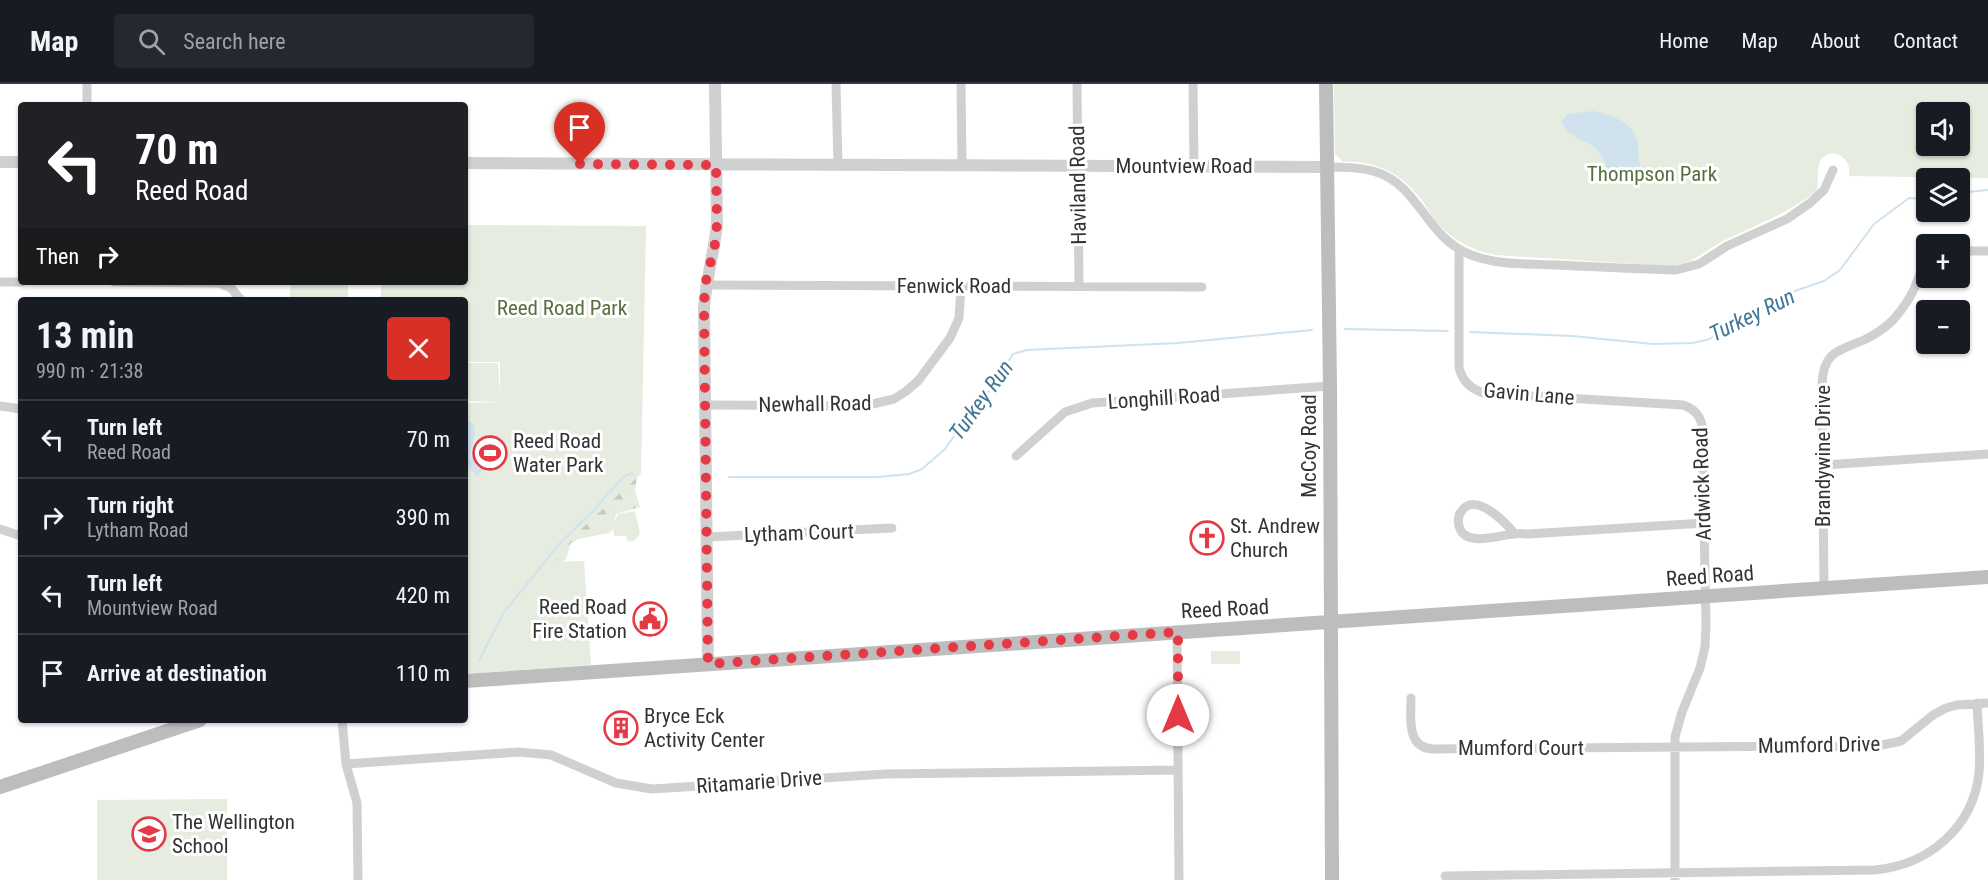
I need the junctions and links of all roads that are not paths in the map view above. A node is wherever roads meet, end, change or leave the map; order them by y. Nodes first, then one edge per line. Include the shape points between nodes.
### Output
1 (87, 84) edge
2 (715, 84) edge
3 (836, 84) edge
4 (961, 84) edge
5 (1077, 84) edge
6 (1193, 84) edge
7 (1326, 84) edge
8 (87, 102) edge
9 (0, 162) edge
10 (18, 162) edge
11 (468, 163) edge
12 (716, 165) junction
13 (838, 165) junction
14 (962, 166) junction
15 (1078, 166) junction
16 (1326, 166) junction
17 (1194, 167) junction
18 (1833, 170) dead end
19 (1459, 250) junction
20 (1970, 251) edge
21 (1988, 251) edge
22 (0, 282) edge
23 (18, 282) edge
24 (1916, 284) edge
25 (225, 285) edge
26 (705, 285) junction
27 (961, 286) junction
28 (1079, 286) junction
29 (1202, 287) dead end
30 (239, 297) edge
31 (1330, 386) junction
32 (706, 405) junction
33 (0, 406) edge
34 (1692, 408) joint
35 (18, 409) edge
36 (1988, 454) edge
37 (1016, 456) dead end
38 (1824, 465) junction
39 (1704, 523) junction
40 (892, 528) dead end
41 (0, 529) edge
42 (1514, 534) junction
43 (18, 535) edge
44 (707, 537) junction
45 (1988, 578) edge
46 (1824, 589) junction
47 (1705, 597) junction
48 (1331, 623) junction
49 (1178, 632) junction
50 (708, 664) junction
51 (468, 681) edge
52 (1411, 698) dead end
53 (1977, 703) junction
54 (1988, 703) edge
55 (191, 723) edge
56 (342, 723) edge
57 (1674, 748) junction
58 (346, 764) junction
59 (1178, 770) junction
60 (0, 787) edge
61 (1445, 876) dead end
62 (1675, 876) edge
63 (358, 880) edge
64 (1179, 880) edge
65 (1332, 880) edge

1 - 8 street
2 - 12 street
3 - 13 street
4 - 14 street
5 - 15 street, Haviland Road
6 - 17 street
7 - 16 main road, McCoy Road
9 - 10 street
11 - 12 street, Mountview Road
12 - 13 street, Mountview Road
12 - 26 street via 717,224
13 - 14 street, Mountview Road
14 - 15 street, Mountview Road
15 - 17 street, Mountview Road
15 - 28 street, Haviland Road
16 - 17 street, Mountview Road
16 - 19 street, Mountview Road via 1378,172 1398,184 1435,230
16 - 31 main road, McCoy Road
18 - 19 street, Mountview Road via 1824,190 1787,219 1727,246 1699,264 1676,270 1510,263
19 - 34 street, Gavin Lane via 1459,367 1473,389 1483,393 1664,402
20 - 21 street
22 - 23 street
24 - 38 street, Brandywine Drive via 1906,304 1879,332 1842,347 1828,362 1822,376
25 - 30 street
26 - 27 street, Fenwick Road
26 - 32 street
27 - 28 street, Fenwick Road
27 - 32 street, Newhall Road via 959,318 950,338 918,381 894,399 864,406
28 - 29 street, Fenwick Road
31 - 37 street, Longhill Road via 1092,403 1065,412
31 - 48 main road, McCoy Road
32 - 44 street
33 - 35 street
34 - 39 street, Ardwick Road via 1704,433
36 - 38 street
38 - 46 street, Brandywine Drive
39 - 42 street
39 - 47 street, Ardwick Road
40 - 44 street, Lytham Court
41 - 43 street
42 - 42 street via 1481,505 1471,505 1460,512 1459,526 1470,538
44 - 50 street
45 - 46 main road, Reed Road
46 - 47 main road, Reed Road
47 - 48 main road, Reed Road
47 - 57 street, Ardwick Road via 1705,647
48 - 49 main road, Reed Road
48 - 65 main road, McCoy Road
49 - 50 main road, Reed Road
49 - 59 street
50 - 51 main road, Reed Road
52 - 57 street, Mumford Court via 1414,740 1427,749
53 - 54 street, Mumford Drive
53 - 57 street, Mumford Drive via 1946,708 1901,741 1880,746
53 - 62 street via 1979,771 1972,801 1961,821 1933,851 1903,866 1875,870
55 - 60 main road
56 - 58 street
57 - 62 street, Ardwick Road
58 - 59 street, Ritamarie Drive via 519,752 551,755 616,783 652,789 886,774
58 - 63 street via 357,811
59 - 64 street
61 - 62 street

